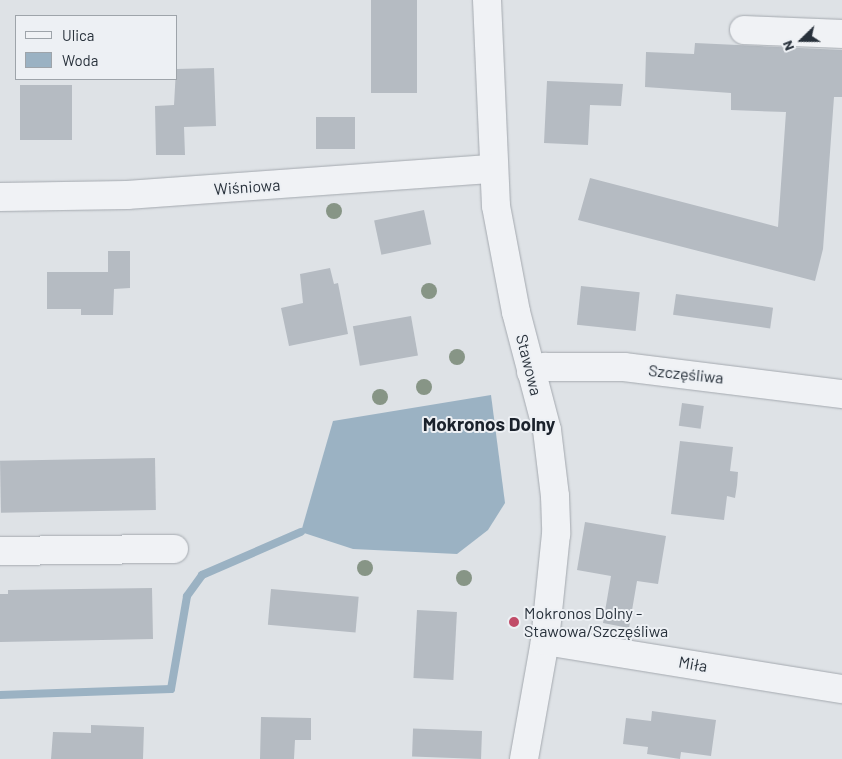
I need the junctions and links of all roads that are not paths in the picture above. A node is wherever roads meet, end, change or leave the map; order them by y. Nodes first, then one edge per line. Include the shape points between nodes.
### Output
1 (487, 0) edge
2 (744, 30) dead end
3 (842, 34) edge
4 (493, 169) junction
5 (0, 197) edge
6 (531, 372) junction
7 (842, 394) edge
8 (174, 549) dead end
9 (0, 552) edge
10 (545, 641) junction
11 (842, 689) edge
12 (524, 759) edge

1 - 4 street, Stawowa
2 - 3 street
4 - 5 street, Wiśniowa via 126,195
4 - 6 street, Stawowa via 503,252
6 - 7 street, Szczęśliwa via 545,367 624,367
6 - 10 street, Stawowa via 546,430 556,496 556,534
8 - 9 street
10 - 11 street, Miła
10 - 12 street, Stawowa

